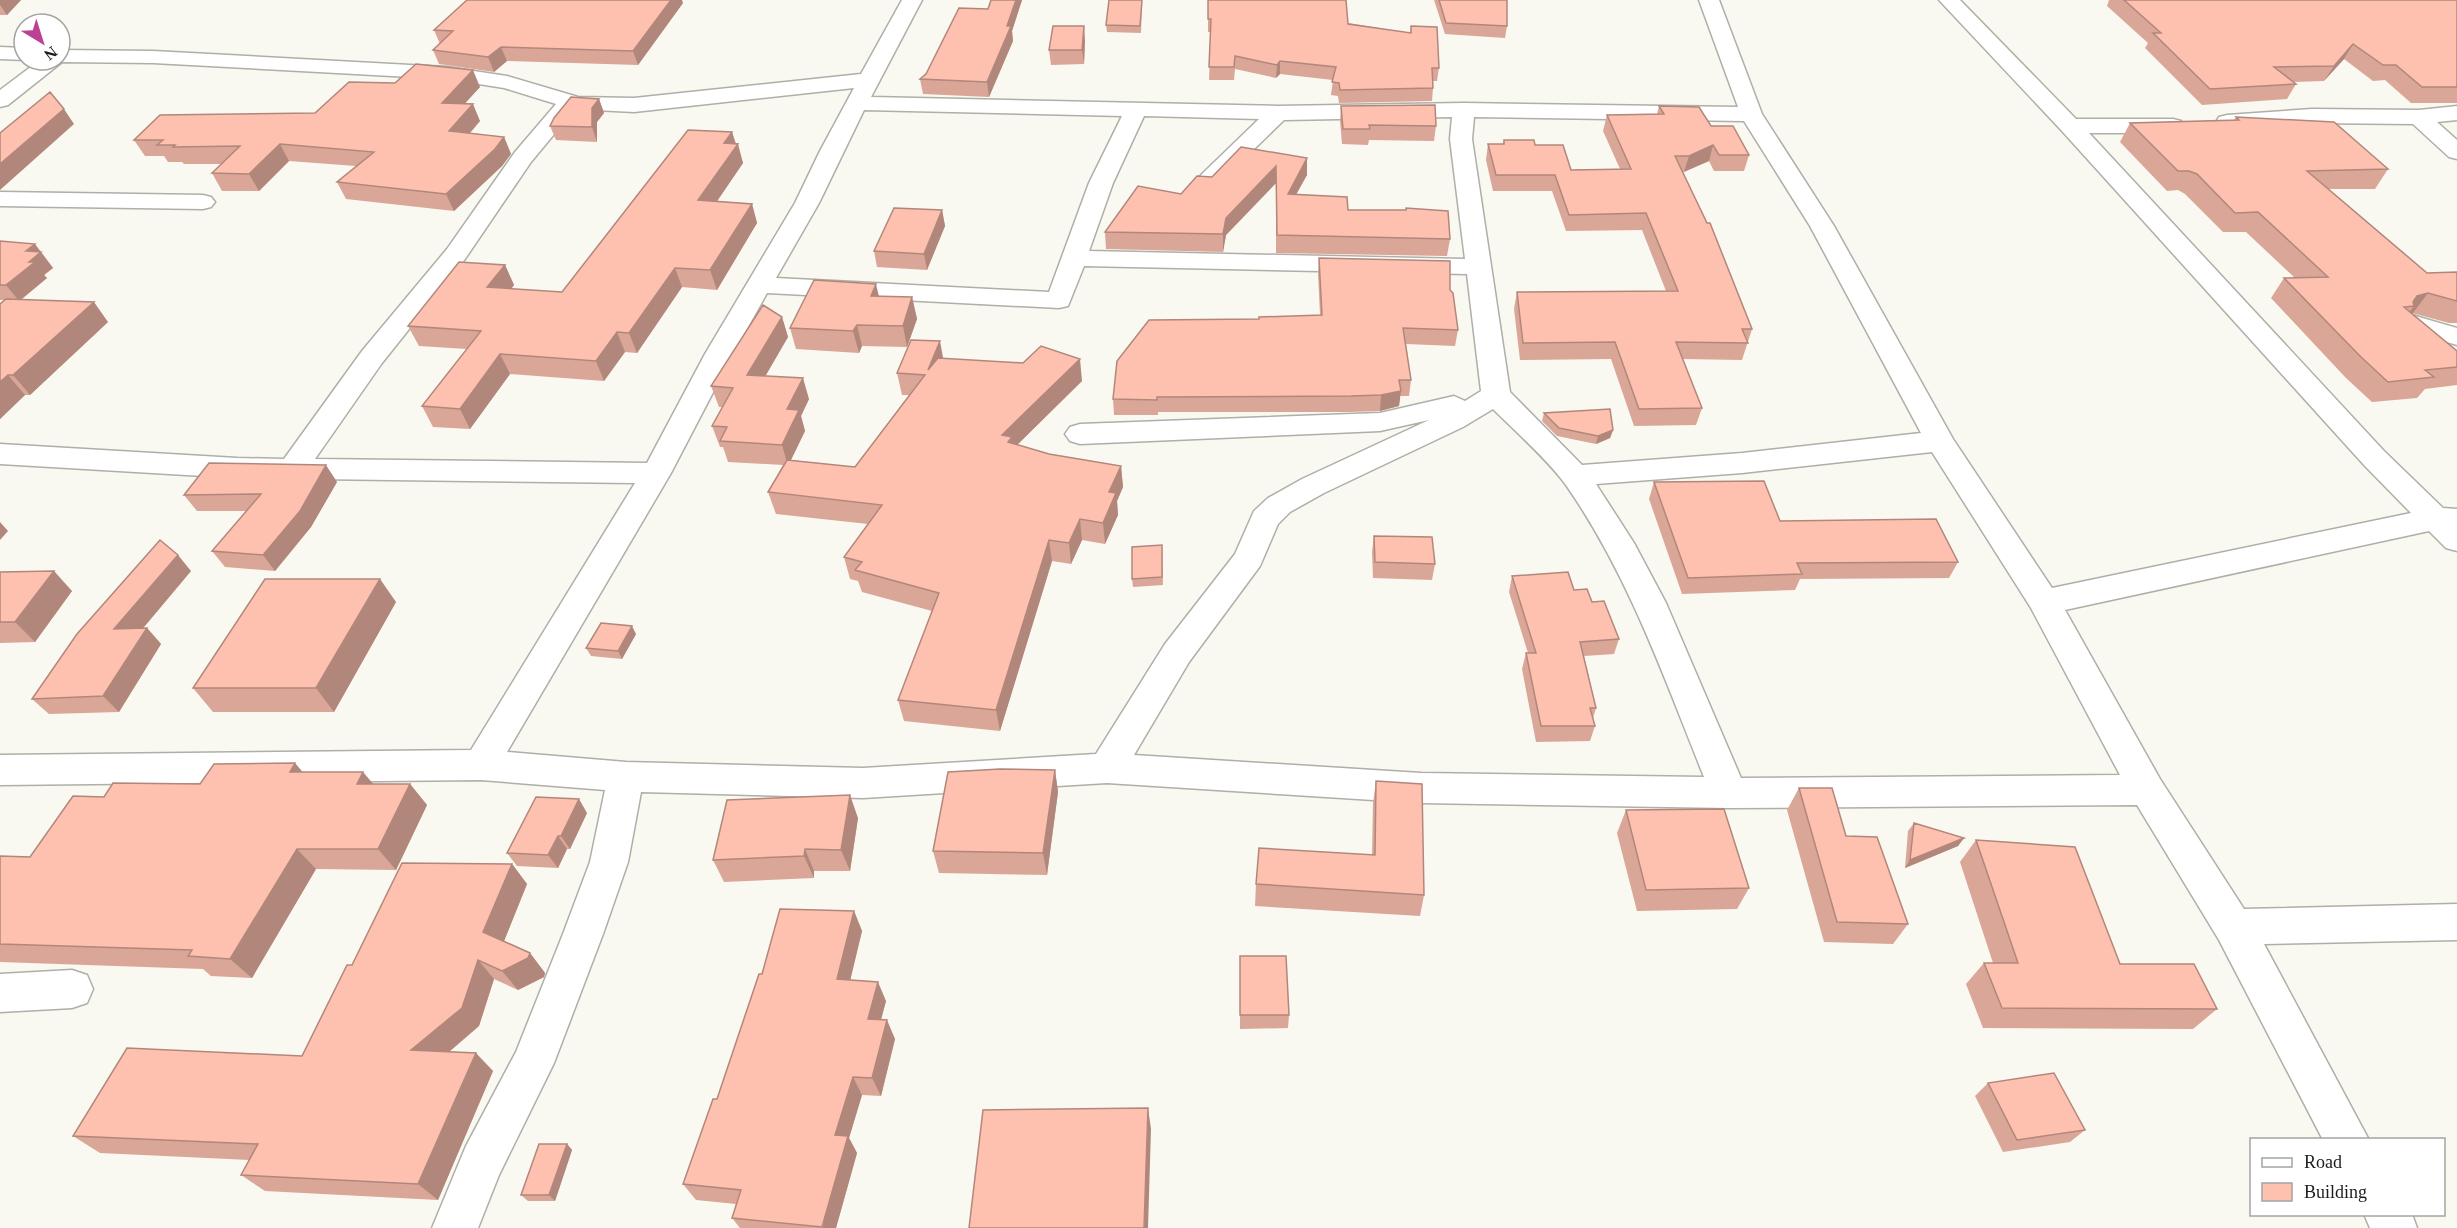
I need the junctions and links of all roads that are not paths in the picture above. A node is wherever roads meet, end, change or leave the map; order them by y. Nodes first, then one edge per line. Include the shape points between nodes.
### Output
1 (912, 0) edge
2 (1709, 0) edge
3 (1949, 0) edge
4 (72, 56) edge
5 (36, 72) edge
6 (864, 91) junction
7 (0, 100) edge
8 (570, 101) junction
9 (1136, 110) junction
10 (1464, 110) junction
11 (1278, 113) junction
12 (2457, 113) edge
13 (1751, 114) junction
14 (2419, 117) junction
15 (2070, 126) junction
16 (2457, 152) edge
17 (1203, 186) edge
18 (0, 199) edge
19 (203, 202) dead end
20 (1074, 258) junction
21 (1480, 267) junction
22 (759, 285) junction
23 (2412, 323) edge
24 (2457, 337) edge
25 (1496, 395) junction
26 (1080, 434) dead end
27 (1941, 441) junction
28 (0, 454) edge
29 (291, 469) junction
30 (656, 472) junction
31 (1575, 476) junction
32 (2446, 518) edge
33 (2457, 540) edge
34 (2044, 602) junction
35 (481, 765) junction
36 (1107, 768) junction
37 (0, 770) edge
38 (626, 777) junction
39 (2147, 790) junction
40 (1729, 793) junction
41 (2457, 922) edge
42 (2233, 927) junction
43 (72, 989) dead end
44 (0, 993) edge
45 (2346, 1138) edge
46 (455, 1228) edge

1 - 6 street
2 - 13 street
3 - 15 street
4 - 8 street via 447,73 507,82
5 - 7 street
6 - 8 street via 634,105
6 - 9 street
6 - 22 street via 807,203
8 - 29 street via 523,157 456,254 372,357
9 - 11 street
9 - 20 street via 1101,183
10 - 11 street
10 - 13 street
10 - 21 street via 1461,139
11 - 17 street
12 - 14 street
13 - 27 street via 1822,226
14 - 15 street via 2312,116 2136,128
14 - 16 street
15 - 32 street via 2366,449
18 - 19 street
20 - 21 street
20 - 22 street via 1059,300
21 - 25 street
22 - 30 street
23 - 24 street
25 - 26 street via 1380,422
25 - 31 street
25 - 36 street via 1279,505 1265,519 1249,558 1177,653
27 - 31 street
27 - 34 street
28 - 29 street
29 - 30 street
30 - 35 street
31 - 40 street via 1623,551 1650,603
32 - 33 street
32 - 34 street
34 - 39 street
35 - 37 street
35 - 38 street
36 - 38 street via 863,783
36 - 40 street via 1421,789
38 - 46 street via 609,862 583,933 533,1063 482,1162
39 - 40 street
39 - 42 street
41 - 42 street
42 - 45 street
43 - 44 street

